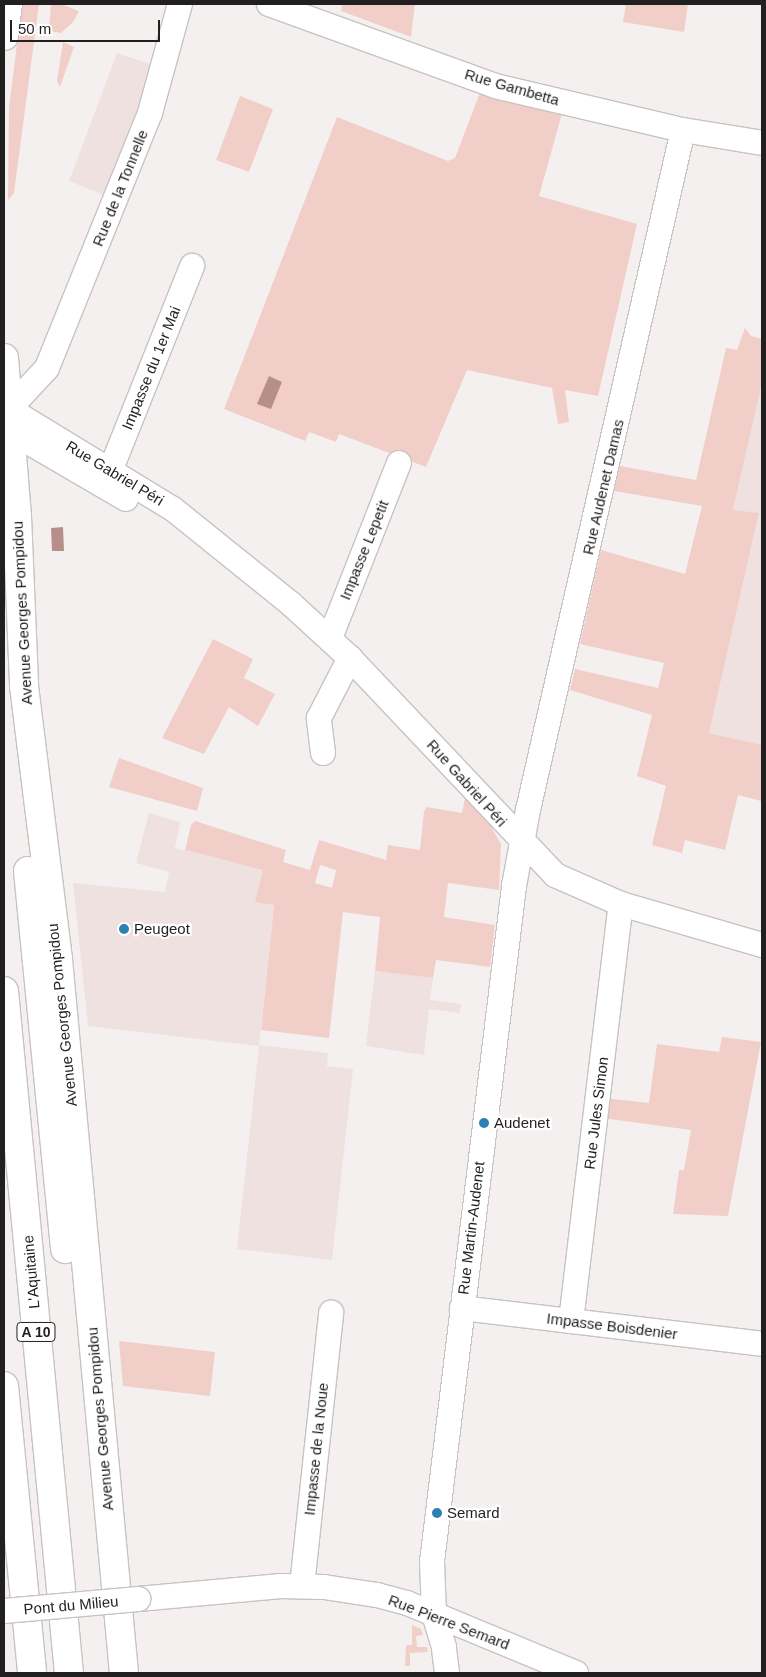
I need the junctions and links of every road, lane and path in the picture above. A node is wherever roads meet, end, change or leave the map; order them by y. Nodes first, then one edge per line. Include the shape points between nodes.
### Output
1 (8, 4) edge
2 (180, 4) edge
3 (269, 4) edge
4 (4, 36) edge
5 (683, 130) junction
6 (762, 144) edge
7 (192, 266) dead end
8 (4, 357) edge
9 (47, 368) junction
10 (8, 423) edge
11 (400, 462) dead end
12 (107, 478) junction
13 (4, 623) edge
14 (330, 638) junction
15 (350, 658) junction
16 (323, 753) dead end
17 (522, 843) junction
18 (621, 904) junction
19 (762, 945) edge
20 (4, 991) edge
21 (462, 1308) junction
22 (331, 1313) dead end
23 (571, 1321) junction
24 (762, 1344) edge
25 (4, 1386) edge
26 (302, 1586) junction
27 (138, 1599) joint
28 (4, 1611) edge
29 (434, 1614) junction
30 (32, 1673) edge
31 (69, 1673) edge
32 (108, 1673) edge
33 (124, 1673) edge
34 (447, 1673) edge
35 (576, 1673) edge

1 - 4 main road
2 - 9 street, Rue de la Tonnelle via 150,113
3 - 5 street, Rue Gambetta via 495,86
5 - 6 street, Rue Gambetta
5 - 17 street, Rue Audenet Damas
7 - 12 street, Impasse du 1er Mai
8 - 9 street via 21,369
8 - 10 main road, Avenue Georges Pompidou
9 - 10 street, Rue de la Tonnelle
10 - 12 street, Rue Gabriel Péri
10 - 33 main road, Avenue Georges Pompidou via 20,562 24,686 58,959
11 - 14 street, Impasse Lepetit
12 - 14 street, Rue Gabriel Péri via 173,509
13 - 32 main road, Avenue Georges Pompidou
14 - 15 street, Rue Gabriel Péri
15 - 16 street via 319,718
15 - 17 street, Rue Gabriel Péri
17 - 18 street, Rue Gabriel Péri via 555,875
17 - 21 street, Rue Martin-Audenet via 500,990
18 - 19 street, Rue Gabriel Péri
18 - 23 street, Rue Jules Simon
20 - 31 main road, L'Aquitaine / A 10
21 - 23 street, Impasse Boisdenier
21 - 29 street, Rue Martin-Audenet via 432,1562
22 - 26 street, Impasse de la Noue
23 - 24 street, Impasse Boisdenier
25 - 30 main road
26 - 27 street, Rue Pierre Semard
26 - 29 street, Rue Pierre Semard via 378,1595
27 - 28 street, Pont du Milieu, bridge
29 - 34 street, Rue Martin-Audenet
29 - 35 street, Rue Pierre Semard

